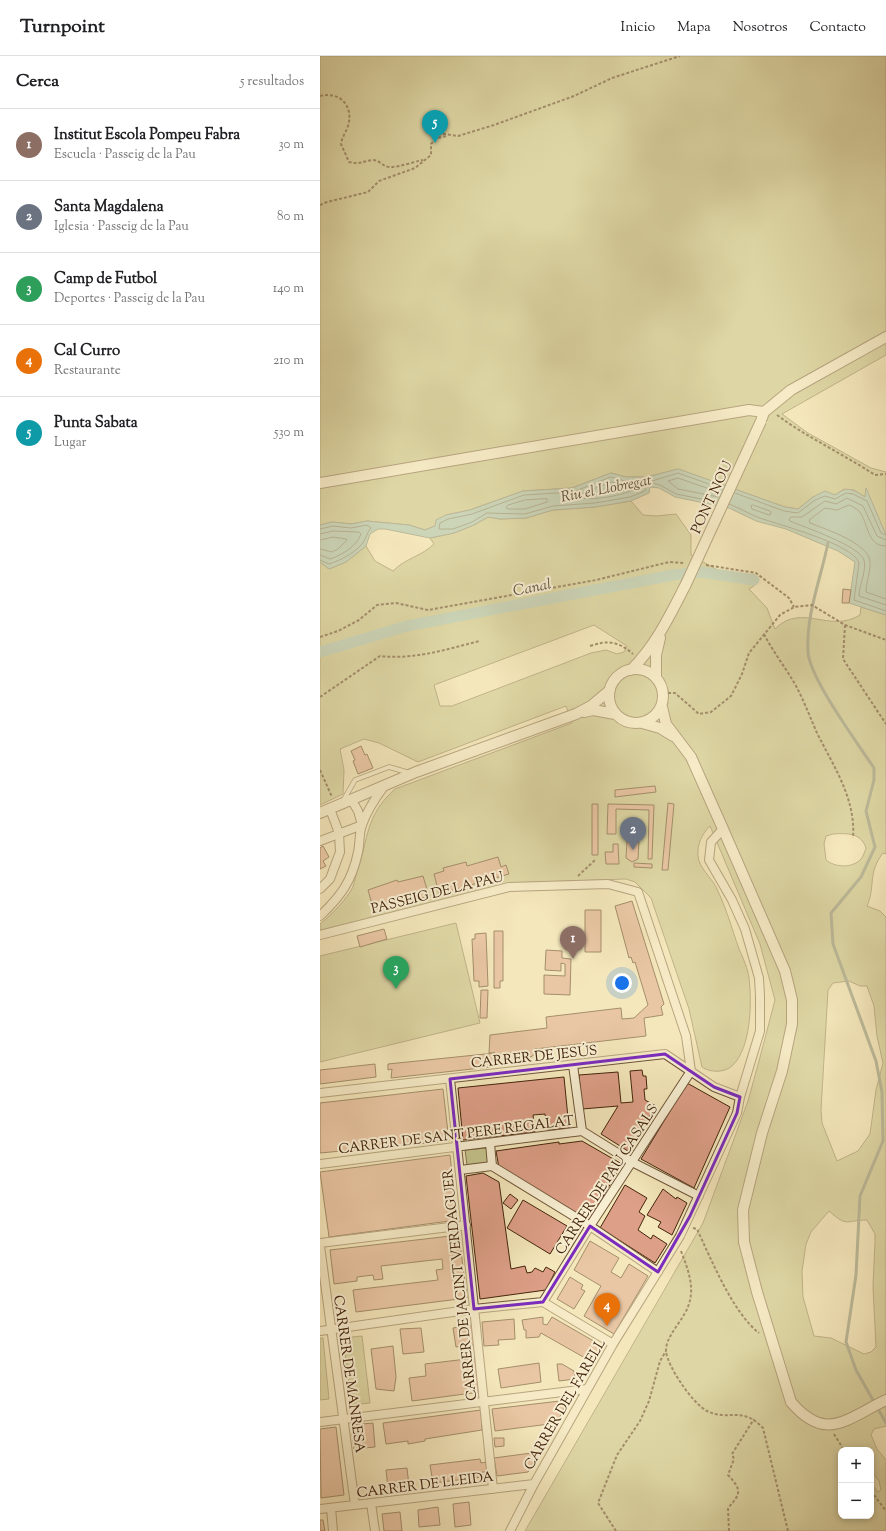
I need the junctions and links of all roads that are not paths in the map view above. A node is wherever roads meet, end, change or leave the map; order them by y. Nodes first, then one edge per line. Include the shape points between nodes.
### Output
1 (886, 337) edge
2 (764, 414) junction
3 (320, 483) edge
4 (661, 633) junction
5 (631, 670) junction
6 (656, 677) junction
7 (610, 690) junction
8 (662, 707) junction
9 (576, 714) junction
10 (615, 714) junction
11 (642, 724) junction
12 (674, 737) junction
13 (413, 773) junction
14 (385, 784) junction
15 (340, 804) junction
16 (320, 813) edge
17 (362, 826) junction
18 (723, 829) junction
19 (339, 832) junction
20 (320, 841) edge
21 (320, 889) edge
22 (320, 916) edge
23 (320, 935) edge
24 (573, 1065) junction
25 (691, 1071) junction
26 (450, 1079) junction
27 (320, 1093) edge
28 (740, 1097) junction
29 (582, 1131) junction
30 (490, 1143) junction
31 (457, 1147) junction
32 (632, 1162) junction
33 (320, 1164) edge
34 (492, 1166) junction
35 (460, 1170) junction
36 (699, 1196) junction
37 (466, 1225) junction
38 (590, 1226) junction
39 (320, 1243) edge
40 (320, 1246) edge
41 (658, 1272) junction
42 (543, 1302) junction
43 (474, 1309) junction
44 (331, 1330) junction
45 (320, 1331) edge
46 (613, 1344) junction
47 (587, 1389) junction
48 (886, 1400) edge
49 (484, 1402) junction
50 (343, 1420) junction
51 (320, 1422) edge
52 (534, 1484) junction
53 (493, 1489) junction
54 (371, 1503) junction
55 (355, 1505) junction
56 (331, 1508) junction
57 (320, 1509) edge
58 (333, 1531) edge
59 (375, 1531) edge
60 (510, 1531) edge

1 - 2 street via 791,390
2 - 3 street via 749,410
2 - 4 street, PONT NOU, bridge
4 - 5 street
4 - 6 street via 656,655
5 - 6 street via 642,670
5 - 7 street via 617,677
6 - 8 street via 663,693
7 - 9 street via 592,706
7 - 10 street via 609,700
8 - 11 street via 656,716
8 - 12 street via 666,724
9 - 10 street via 593,710
9 - 13 street
10 - 11 street via 627,722
11 - 12 street via 660,728
12 - 18 street via 691,757
13 - 14 street
13 - 15 lane via 389,767 354,780
14 - 15 street
14 - 17 street
15 - 16 street
15 - 17 street via 358,811
15 - 19 street
17 - 19 street
17 - 22 street via 350,881
18 - 28 street via 711,842 709,860 732,900 745,930 758,972 760,996 760,1031
18 - 48 street via 785,971 792,1000 792,1024 782,1071 762,1133 743,1210 744,1242 791,1402 802,1415 810,1421 831,1425
19 - 20 street
19 - 21 street via 340,852 330,879
23 - 25 street, PASSEIG DE LA PAU via 509,887 608,884 638,892 686,1036
24 - 25 street, CARRER DE JESÚS via 665,1054
24 - 26 street, CARRER DE JESÚS
24 - 29 street
25 - 28 street, CARRER DE JESÚS via 714,1087
25 - 32 street, CARRER DE PAU CASALS
26 - 27 street, CARRER DE JESÚS
26 - 31 street, CARRER DE JACINT VERDAGUER
28 - 36 street via 737,1113
29 - 30 street, CARRER DE SANT PERE REGALAT
29 - 32 street, CARRER DE SANT PERE REGALAT
30 - 31 street, CARRER DE SANT PERE REGALAT
30 - 34 street
31 - 33 street, CARRER DE SANT PERE REGALAT
31 - 35 street, CARRER DE JACINT VERDAGUER
32 - 36 street, CARRER DE SANT PERE REGALAT
32 - 38 street, CARRER DE PAU CASALS
34 - 35 street
34 - 38 street
35 - 37 street, CARRER DE JACINT VERDAGUER
36 - 41 street, CARRER DEL FARELL via 680,1236
37 - 39 street
37 - 43 street, CARRER DE JACINT VERDAGUER
38 - 41 street
38 - 42 street, CARRER DE PAU CASALS
40 - 44 street, CARRER DE MANRESA
41 - 46 street, CARRER DEL FARELL
42 - 43 street
42 - 46 street
43 - 44 street
43 - 49 street, CARRER DE JACINT VERDAGUER
44 - 45 street
44 - 50 street, CARRER DE MANRESA
46 - 47 street, CARRER DEL FARELL
47 - 49 street
47 - 52 street, CARRER DEL FARELL
49 - 50 street
49 - 53 street, CARRER DE JACINT VERDAGUER
50 - 51 street
50 - 55 street, CARRER DE MANRESA
52 - 53 street, CARRER DE LLEIDA
52 - 60 street, CARRER DEL FARELL
53 - 54 street, CARRER DE LLEIDA
54 - 55 street, CARRER DE LLEIDA
54 - 59 street
55 - 56 street, CARRER DE LLEIDA
56 - 57 street, CARRER DE LLEIDA
56 - 58 street

